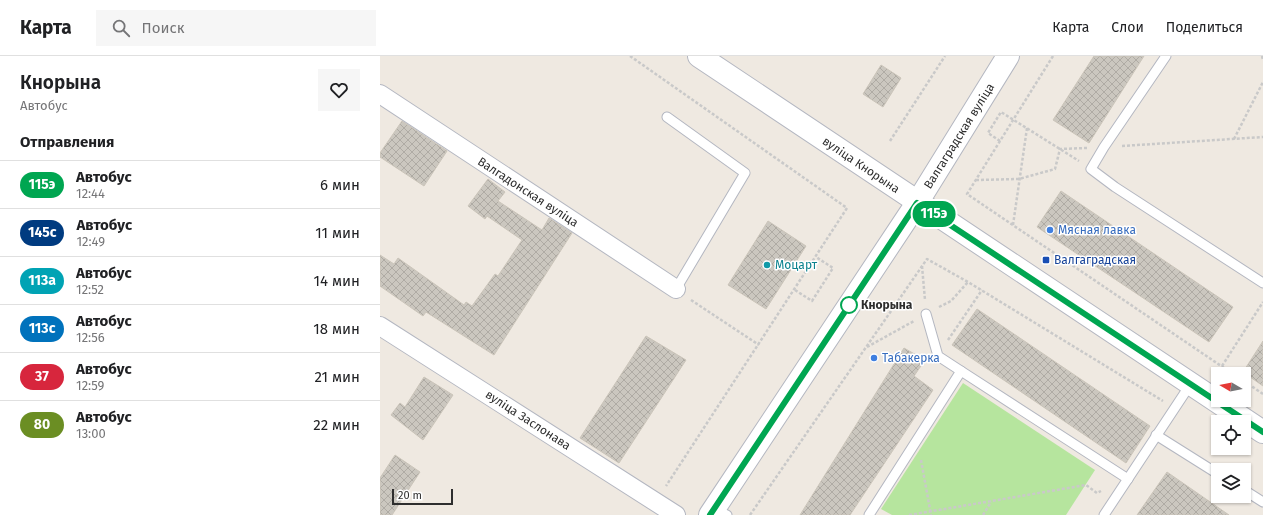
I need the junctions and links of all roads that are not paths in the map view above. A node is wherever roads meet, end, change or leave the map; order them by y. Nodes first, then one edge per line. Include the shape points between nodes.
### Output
1 (699, 56) edge
2 (1008, 56) edge
3 (1166, 56) edge
4 (380, 94) edge
5 (666, 117) dead end
6 (917, 203) junction
7 (1263, 283) edge
8 (676, 289) joint
9 (926, 314) road end
10 (380, 326) edge
11 (961, 371) junction
12 (1190, 385) junction
13 (1263, 432) edge
14 (1156, 435) junction
15 (1211, 470) edge
16 (1128, 479) junction
17 (1251, 494) edge
18 (1263, 502) edge
19 (717, 513) edge
20 (676, 515) edge
21 (869, 515) edge
22 (1104, 515) edge

1 - 6 main road, вуліца Кнорына
2 - 6 main road, Валгаградская вуліца
3 - 7 lane via 1091,169
4 - 8 street, Валгадонская вуліца
5 - 8 lane via 745,173
6 - 12 main road, вуліца Кнорына
6 - 19 main road, Валгаградская вуліца
9 - 11 lane via 938,356
10 - 20 street, вуліца Заслонава
11 - 16 lane
11 - 21 lane
12 - 13 main road, вуліца Кнорына
12 - 14 lane
14 - 15 lane
14 - 16 lane
16 - 22 lane
17 - 18 lane

